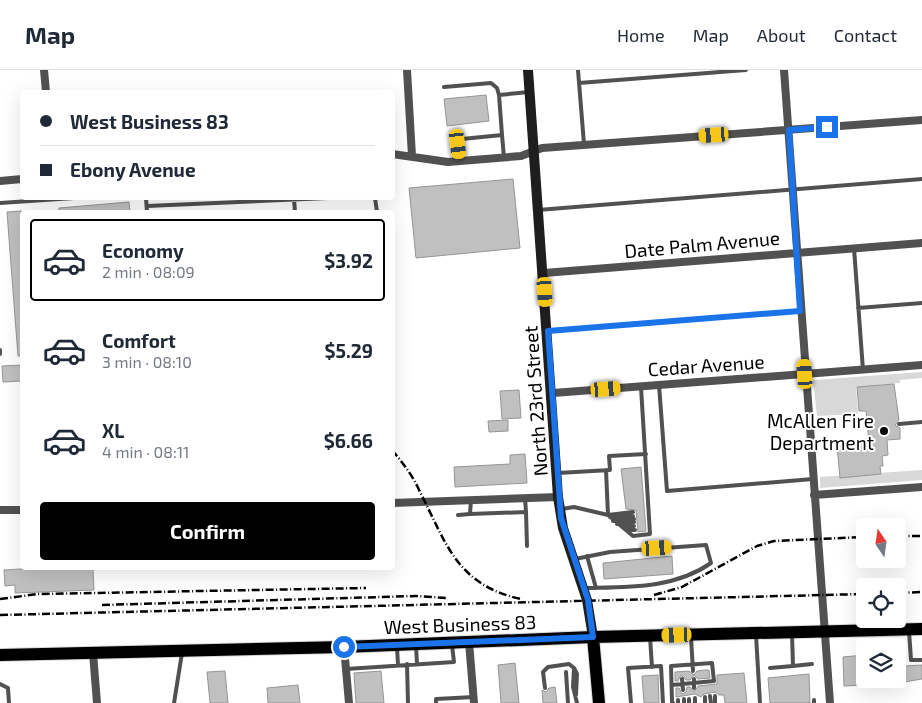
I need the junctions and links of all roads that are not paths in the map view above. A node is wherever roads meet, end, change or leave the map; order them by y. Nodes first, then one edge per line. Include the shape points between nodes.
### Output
1 (44, 70) edge
2 (407, 70) edge
3 (528, 70) edge
4 (578, 70) edge
5 (746, 70) edge
6 (784, 70) edge
7 (579, 83) junction
8 (444, 87) dead end
9 (46, 90) edge
10 (530, 92) junction
11 (499, 95) junction
12 (922, 120) edge
13 (789, 130) junction
14 (502, 135) junction
15 (584, 144) junction
16 (533, 152) junction
17 (395, 154) edge
18 (412, 156) junction
19 (504, 158) junction
20 (460, 161) junction
21 (20, 179) edge
22 (922, 179) edge
23 (0, 181) edge
24 (792, 188) junction
25 (44, 200) edge
26 (146, 200) edge
27 (273, 200) edge
28 (0, 203) edge
29 (147, 206) junction
30 (147, 210) edge
31 (538, 210) junction
32 (922, 243) edge
33 (854, 248) junction
34 (797, 252) junction
35 (544, 273) junction
36 (922, 303) edge
37 (858, 308) junction
38 (800, 311) junction
39 (548, 331) junction
40 (0, 350) edge
41 (0, 354) edge
42 (922, 365) edge
43 (862, 370) junction
44 (805, 374) junction
45 (659, 385) junction
46 (641, 387) junction
47 (552, 393) junction
48 (922, 422) edge
49 (899, 424) dead end
50 (646, 454) junction
51 (606, 470) junction
52 (557, 473) junction
53 (813, 480) junction
54 (922, 487) edge
55 (814, 495) junction
56 (558, 497) junction
57 (525, 498) junction
58 (470, 500) junction
59 (395, 503) edge
60 (0, 510) edge
61 (20, 510) edge
62 (560, 510) junction
63 (526, 512) junction
64 (470, 514) junction
65 (458, 515) dead end
66 (614, 521) junction
67 (634, 521) junction
68 (626, 530) junction
69 (527, 546) dead end
70 (587, 556) junction
71 (574, 559) junction
72 (584, 588) junction
73 (596, 588) junction
74 (909, 629) junction
75 (922, 629) edge
76 (825, 631) junction
77 (792, 632) junction
78 (756, 633) junction
79 (691, 634) junction
80 (650, 635) junction
81 (593, 637) junction
82 (469, 642) junction
83 (452, 643) junction
84 (397, 645) junction
85 (416, 645) junction
86 (344, 647) junction
87 (182, 651) junction
88 (93, 653) junction
89 (0, 655) edge
90 (922, 660) edge
91 (704, 663) junction
92 (407, 664) junction
93 (417, 664) junction
94 (692, 664) junction
95 (812, 664) dead end
96 (398, 665) junction
97 (682, 665) junction
98 (794, 666) junction
99 (652, 667) junction
100 (770, 668) dead end
101 (346, 669) junction
102 (705, 670) dead end
103 (693, 671) dead end
104 (566, 672) dead end
105 (682, 672) dead end
106 (694, 681) junction
107 (684, 682) junction
108 (0, 684) edge
109 (674, 684) junction
110 (545, 688) dead end
111 (694, 688) dead end
112 (686, 689) dead end
113 (677, 690) dead end
114 (705, 697) dead end
115 (474, 700) edge
116 (9, 703) edge
117 (96, 703) edge
118 (174, 703) edge
119 (348, 703) edge
120 (408, 703) edge
121 (436, 703) edge
122 (568, 703) edge
123 (576, 703) edge
124 (599, 703) edge
125 (631, 703) edge
126 (664, 703) edge
127 (673, 703) edge
128 (705, 703) edge
129 (711, 703) edge
130 (715, 703) edge
131 (760, 703) edge
132 (830, 703) edge

1 - 9 street
2 - 18 street
3 - 10 main road, North 23rd Street
4 - 7 lane
5 - 7 lane
6 - 13 street
7 - 15 lane
8 - 11 lane via 491,83
10 - 11 lane
10 - 16 main road, North 23rd Street
11 - 14 lane
12 - 13 street
13 - 15 street
13 - 24 street
14 - 19 lane
14 - 20 lane via 462,139 458,144
15 - 16 street via 542,148
16 - 19 street
16 - 31 main road, North 23rd Street
17 - 18 street
18 - 20 street
19 - 20 street
21 - 23 street
22 - 24 lane
24 - 31 lane
24 - 34 street
25 - 28 lane
26 - 29 lane
27 - 29 lane
29 - 30 lane
31 - 35 main road, North 23rd Street
32 - 33 street, Date Palm Avenue
33 - 34 street, Date Palm Avenue
33 - 37 lane
34 - 35 street, Date Palm Avenue
34 - 38 street
35 - 39 main road, North 23rd Street
36 - 37 lane
37 - 43 lane
38 - 39 lane
38 - 44 street
39 - 47 main road, North 23rd Street
40 - 41 lane
42 - 43 street, Cedar Avenue
43 - 44 street, Cedar Avenue
44 - 45 street, Cedar Avenue
44 - 53 street
45 - 46 street, Cedar Avenue
45 - 53 lane via 668,490
46 - 47 street, Cedar Avenue
46 - 50 lane
47 - 52 main road, North 23rd Street
48 - 49 lane
50 - 51 lane via 609,456 610,470
50 - 68 lane via 650,534 633,536
51 - 52 lane
51 - 66 lane
52 - 56 main road, North 23rd Street
53 - 55 street
54 - 55 street
55 - 76 street
56 - 57 street
56 - 62 main road, North 23rd Street
57 - 58 street
57 - 63 lane
58 - 59 street
58 - 64 lane
60 - 61 street
62 - 66 lane via 574,507
62 - 71 main road, North 23rd Street
63 - 64 lane
63 - 69 lane
64 - 65 lane
66 - 67 lane
66 - 67 lane
66 - 67 lane
66 - 68 lane
67 - 68 lane
70 - 71 lane
70 - 73 lane
70 - 73 lane via 706,545 711,563 694,575 668,582
71 - 72 main road, North 23rd Street
72 - 73 lane
72 - 81 main road, North 23rd Street
74 - 75 main road, West Business 83
74 - 76 main road, West Business 83
74 - 90 lane via 911,660
76 - 77 main road, West Business 83
76 - 132 street
77 - 78 main road, West Business 83
77 - 98 lane
78 - 79 main road, West Business 83
78 - 131 lane
79 - 80 main road, West Business 83
79 - 94 lane
80 - 81 main road, West Business 83
80 - 99 lane
81 - 82 main road, West Business 83
81 - 124 main road
82 - 83 main road, West Business 83
82 - 115 street
83 - 85 main road, West Business 83
83 - 93 lane via 454,662
84 - 85 main road, West Business 83
84 - 86 main road, West Business 83
84 - 96 lane
85 - 93 lane
86 - 87 main road, West Business 83
86 - 101 street
87 - 88 main road, West Business 83
87 - 118 lane
88 - 89 main road, West Business 83
88 - 117 street
91 - 94 lane
91 - 102 lane
91 - 106 lane via 712,663 708,683
92 - 93 lane
92 - 96 lane
92 - 120 lane
94 - 97 lane
94 - 103 lane
95 - 98 lane
96 - 101 lane
97 - 105 lane
97 - 109 lane via 671,666
98 - 100 lane
99 - 125 lane via 628,668
99 - 126 lane via 661,666
101 - 119 street
104 - 122 lane
106 - 107 lane
106 - 111 lane
107 - 109 lane
107 - 112 lane
108 - 116 lane via 8,688
109 - 113 lane
109 - 127 lane
110 - 123 lane via 544,672 548,666 569,664 574,668
114 - 128 lane
115 - 121 lane via 436,699
129 - 130 lane via 712,696

